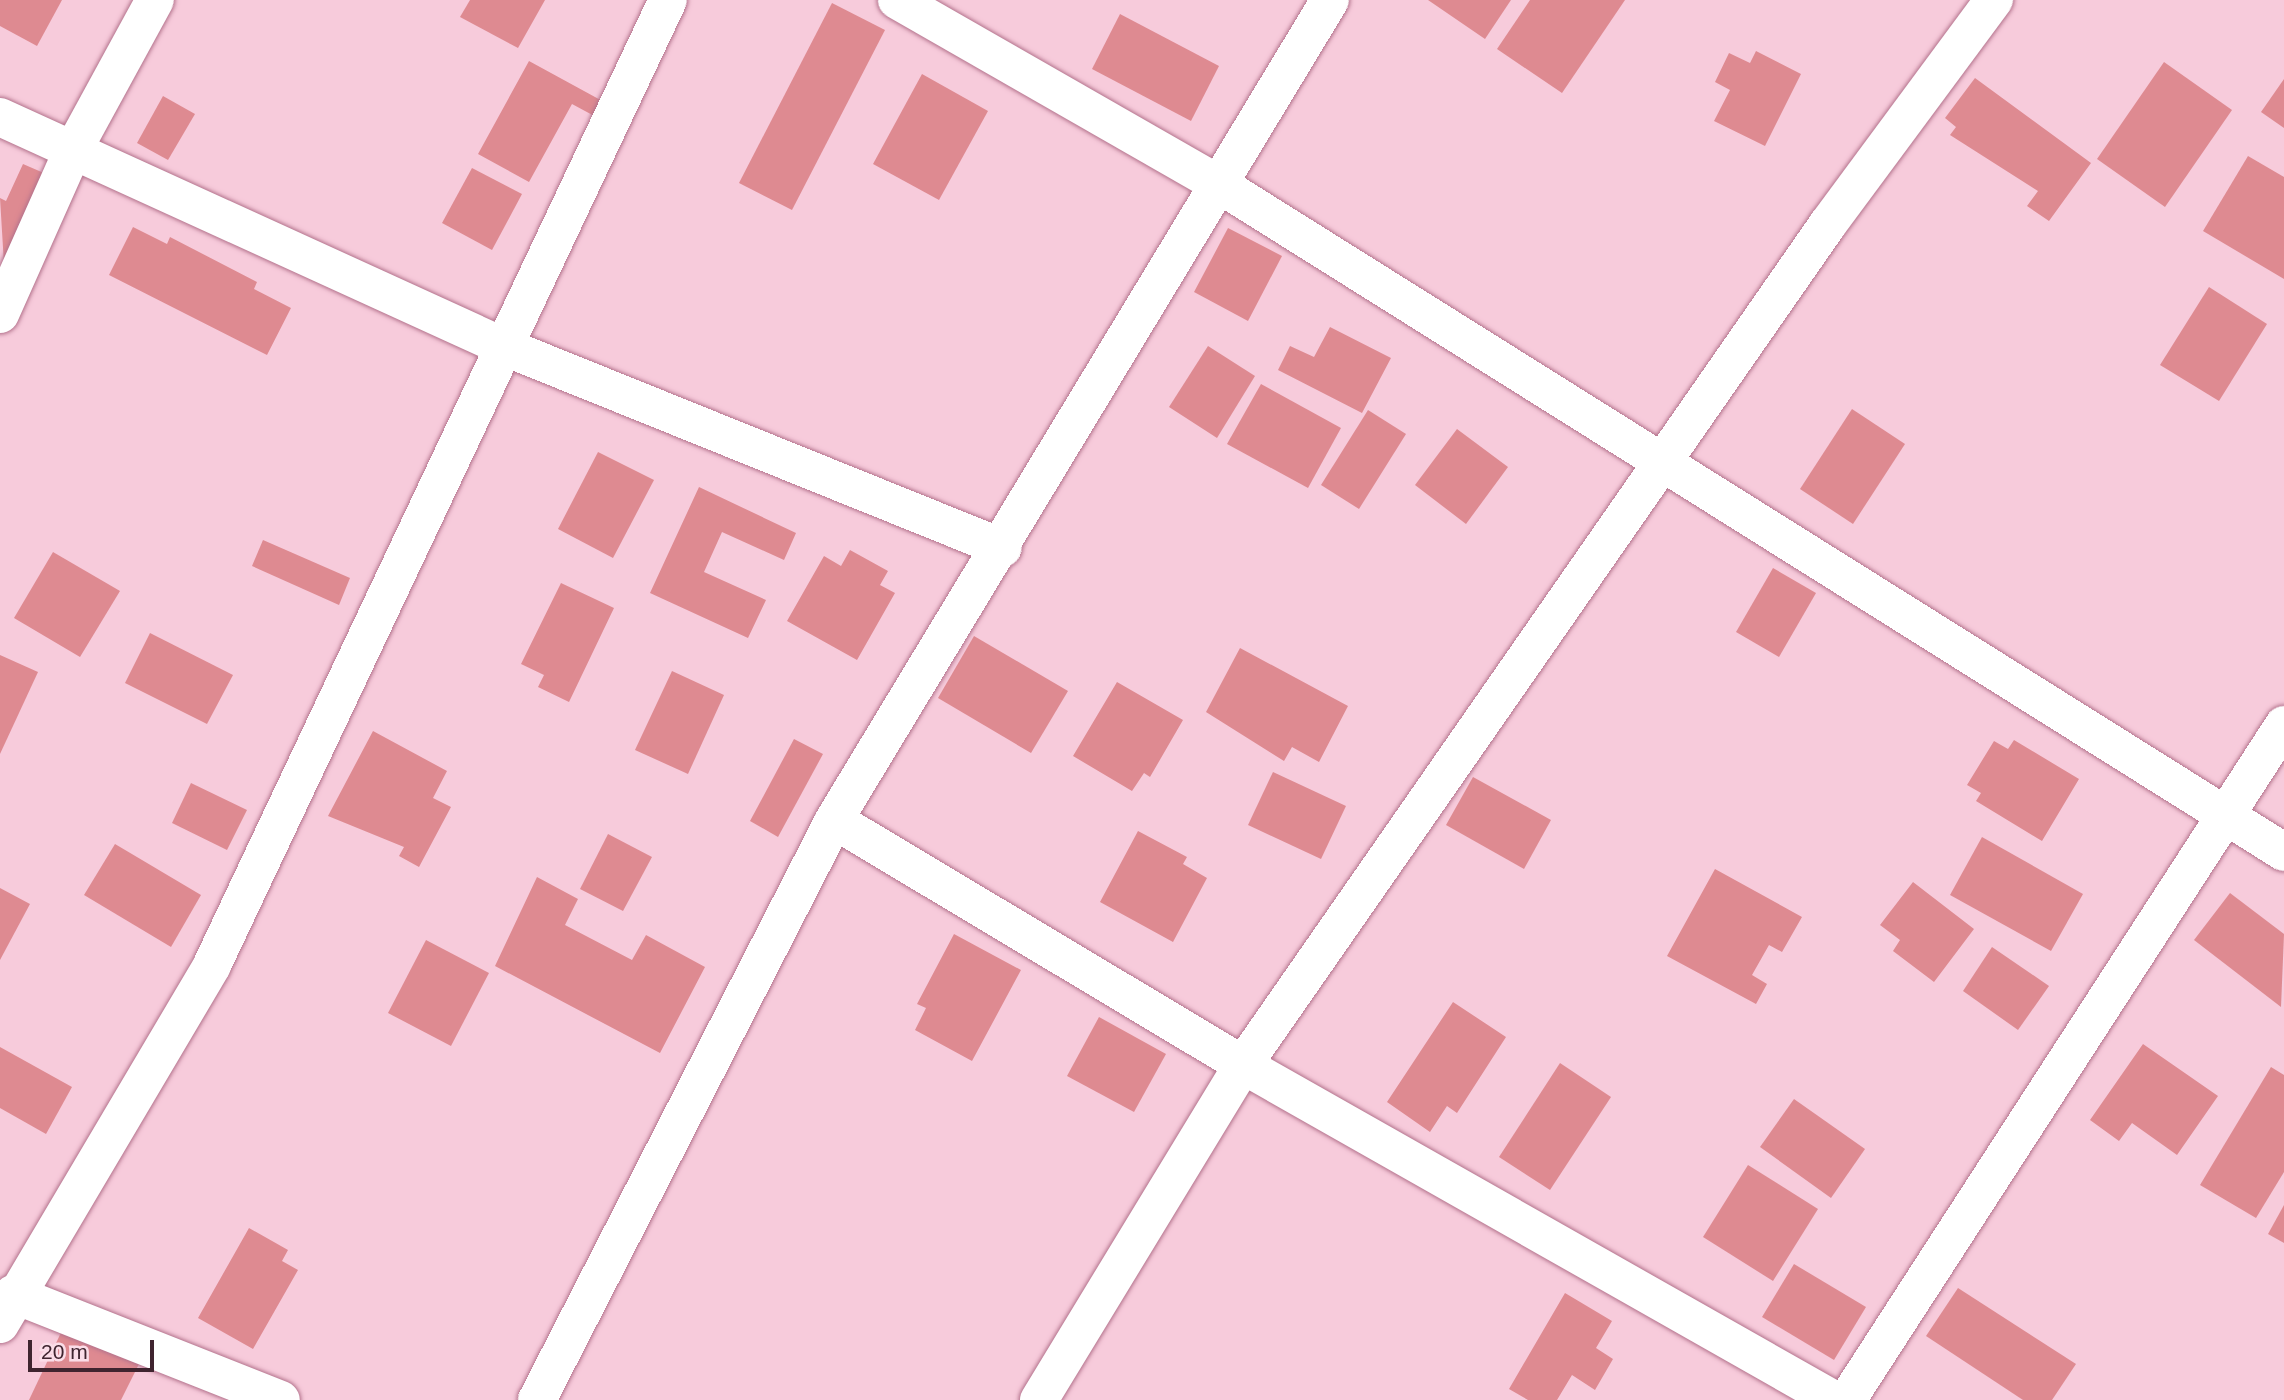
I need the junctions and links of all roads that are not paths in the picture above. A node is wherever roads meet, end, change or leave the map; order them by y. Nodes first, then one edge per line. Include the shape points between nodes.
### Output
1 (155, 0) edge
2 (668, 0) edge
3 (897, 0) edge
4 (1330, 0) edge
5 (1994, 0) edge
6 (0, 117) edge
7 (72, 152) junction
8 (1217, 183) junction
9 (0, 314) edge
10 (500, 345) junction
11 (1661, 465) junction
12 (1003, 548) junction
13 (2284, 725) edge
14 (2225, 811) junction
15 (834, 820) junction
16 (2284, 852) edge
17 (1243, 1065) junction
18 (6, 1309) edge
19 (281, 1400) edge
20 (537, 1400) edge
21 (1040, 1400) edge
22 (1834, 1400) edge
23 (1847, 1400) edge

1 - 7 street
2 - 10 street
3 - 8 street
4 - 8 street
5 - 11 street
6 - 7 street
7 - 9 street
7 - 10 street
8 - 11 street
8 - 12 street
10 - 12 street
10 - 18 street via 212,965
11 - 14 street
11 - 17 street
12 - 15 street
13 - 14 street
14 - 16 street
14 - 23 street
15 - 17 street
15 - 20 street
17 - 21 street
17 - 22 street
18 - 19 street

